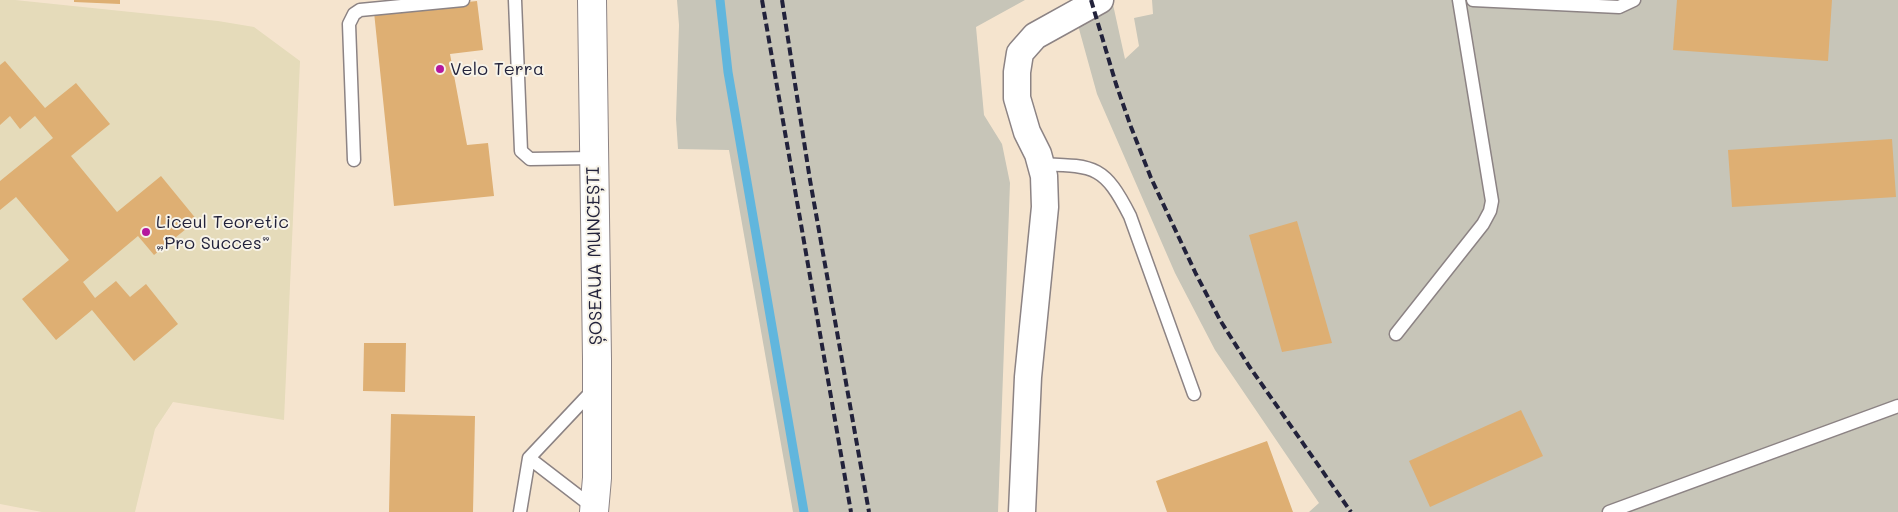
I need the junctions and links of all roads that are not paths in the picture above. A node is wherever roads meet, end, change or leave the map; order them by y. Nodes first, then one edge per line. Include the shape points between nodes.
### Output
1 (463, 0) edge
2 (515, 0) edge
3 (592, 0) edge
4 (1100, 0) edge
5 (1460, 0) edge
6 (1473, 0) edge
7 (1634, 0) edge
8 (594, 158) junction
9 (354, 160) dead end
10 (1040, 164) junction
11 (1396, 334) dead end
12 (597, 385) junction
13 (1194, 394) dead end
14 (1898, 406) edge
15 (529, 458) junction
16 (594, 510) edge
17 (520, 512) edge
18 (1022, 512) edge
19 (1610, 512) edge

1 - 9 lane via 360,10 350,19
2 - 8 lane via 521,151 530,159
3 - 8 main road, ȘOSEAUA MUNCEȘTI
4 - 10 street via 1035,36 1020,54 1016,72 1017,98
5 - 11 lane via 1492,201 1483,224
6 - 7 lane via 1618,7
8 - 12 main road, ȘOSEAUA MUNCEȘTI
10 - 13 lane via 1082,165 1104,176 1119,195 1130,216
10 - 18 street via 1044,176 1045,207 1028,377
12 - 15 lane
12 - 16 main road, ȘOSEAUA MUNCEȘTI
14 - 19 lane
15 - 16 lane
15 - 17 lane

